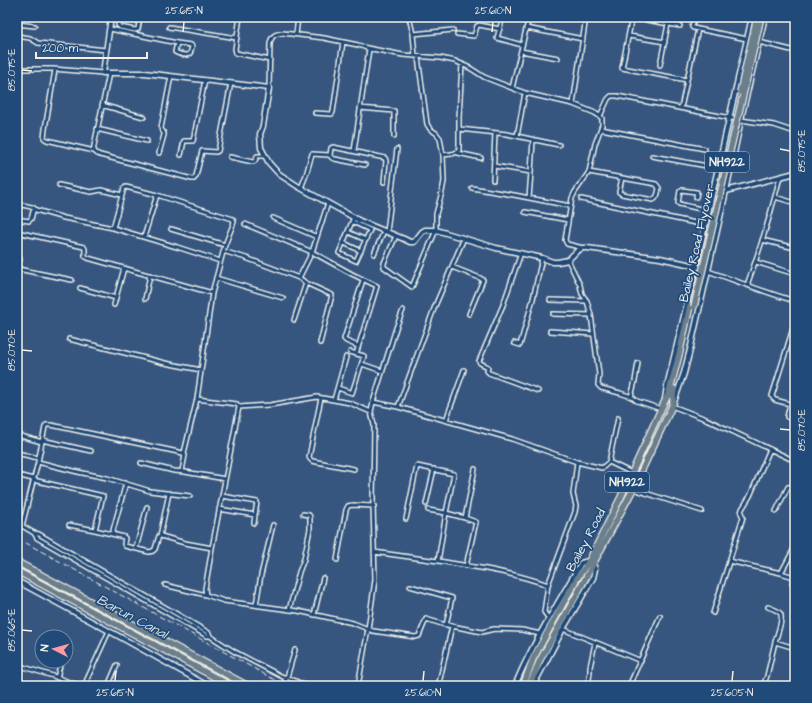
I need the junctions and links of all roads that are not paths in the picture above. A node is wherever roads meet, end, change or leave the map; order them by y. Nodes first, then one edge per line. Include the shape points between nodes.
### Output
1 (106, 17) edge
2 (111, 17) edge
3 (119, 17) edge
4 (123, 17) edge
5 (240, 17) edge
6 (298, 17) edge
7 (409, 17) edge
8 (503, 17) edge
9 (529, 17) edge
10 (586, 17) edge
11 (633, 17) edge
12 (665, 17) edge
13 (694, 17) edge
14 (752, 17) edge
15 (757, 17) edge
16 (761, 17) edge
17 (765, 17) edge
18 (140, 19) edge
19 (664, 23) junction
20 (17, 24) edge
21 (668, 24) junction
22 (35, 26) dead end
23 (680, 26) dead end
24 (169, 27) dead end
25 (526, 28) junction
26 (110, 29) junction
27 (500, 29) junction
28 (698, 29) junction
29 (453, 30) dead end
30 (296, 34) junction
31 (413, 34) junction
32 (457, 34) dead end
33 (17, 36) edge
34 (628, 36) junction
35 (237, 38) junction
36 (583, 39) junction
37 (747, 39) junction
38 (343, 42) junction
39 (665, 42) junction
40 (759, 42) junction
41 (177, 43) junction
42 (522, 45) junction
43 (369, 49) junction
44 (106, 50) junction
45 (521, 50) junction
46 (795, 50) edge
47 (417, 56) junction
48 (558, 58) dead end
49 (270, 60) junction
50 (462, 64) junction
51 (660, 65) dead end
52 (17, 69) edge
53 (55, 70) junction
54 (103, 73) junction
55 (109, 73) junction
56 (171, 76) junction
57 (205, 80) junction
58 (687, 80) junction
59 (231, 83) junction
60 (269, 88) junction
61 (512, 88) junction
62 (525, 93) junction
63 (573, 104) junction
64 (102, 105) junction
65 (360, 108) junction
66 (681, 108) junction
67 (315, 112) dead end
68 (600, 116) junction
69 (144, 117) dead end
70 (730, 118) junction
71 (741, 120) junction
72 (97, 129) junction
73 (601, 129) junction
74 (459, 130) junction
75 (795, 132) edge
76 (495, 133) junction
77 (394, 136) dead end
78 (517, 136) junction
79 (533, 140) junction
80 (147, 141) dead end
81 (559, 145) dead end
82 (397, 149) dead end
83 (705, 149) dead end
84 (94, 151) junction
85 (354, 151) junction
86 (159, 153) dead end
87 (457, 153) junction
88 (181, 155) dead end
89 (329, 155) junction
90 (443, 155) junction
91 (265, 156) junction
92 (652, 156) dead end
93 (230, 157) dead end
94 (481, 158) dead end
95 (365, 165) dead end
96 (494, 166) junction
97 (718, 168) junction
98 (532, 172) junction
99 (589, 172) junction
100 (795, 172) edge
101 (780, 177) junction
102 (622, 178) junction
103 (716, 179) junction
104 (493, 180) dead end
105 (384, 182) dead end
106 (728, 182) junction
107 (59, 184) dead end
108 (301, 188) junction
109 (472, 188) dead end
110 (726, 190) junction
111 (122, 195) junction
112 (157, 195) junction
113 (696, 197) dead end
114 (775, 197) junction
115 (529, 198) junction
116 (581, 199) dead end
117 (328, 203) junction
118 (795, 203) edge
119 (17, 204) edge
120 (710, 205) junction
121 (570, 206) junction
122 (34, 208) junction
123 (722, 208) junction
124 (709, 211) junction
125 (526, 212) dead end
126 (17, 218) edge
127 (273, 218) dead end
128 (353, 219) junction
129 (568, 220) junction
130 (245, 224) dead end
131 (705, 225) junction
132 (113, 228) junction
133 (171, 230) dead end
134 (436, 230) junction
135 (385, 231) junction
136 (17, 232) edge
137 (348, 232) junction
138 (396, 236) junction
139 (144, 237) junction
140 (317, 237) junction
141 (464, 238) junction
142 (366, 240) junction
143 (762, 240) junction
144 (344, 243) junction
145 (225, 245) junction
146 (583, 248) junction
147 (795, 248) edge
148 (223, 251) junction
149 (361, 251) junction
150 (312, 252) junction
151 (521, 253) junction
152 (374, 254) dead end
153 (17, 256) edge
154 (542, 258) junction
155 (568, 260) junction
156 (220, 261) junction
157 (756, 262) junction
158 (696, 266) junction
159 (452, 267) junction
160 (124, 268) junction
161 (18, 269) junction
162 (708, 271) junction
163 (17, 274) edge
164 (795, 274) edge
165 (150, 275) junction
166 (216, 278) junction
167 (299, 278) junction
168 (72, 280) dead end
169 (364, 280) junction
170 (306, 283) junction
171 (747, 285) junction
172 (80, 288) dead end
173 (212, 292) junction
174 (116, 298) junction
175 (283, 298) dead end
176 (145, 299) dead end
177 (550, 300) dead end
178 (795, 301) edge
179 (587, 302) junction
180 (114, 305) dead end
181 (692, 306) junction
182 (403, 310) dead end
183 (469, 314) dead end
184 (553, 314) dead end
185 (591, 315) junction
186 (294, 320) dead end
187 (795, 322) edge
188 (550, 331) dead end
189 (593, 334) junction
190 (69, 338) dead end
191 (320, 343) dead end
192 (514, 343) dead end
193 (358, 346) junction
194 (357, 351) dead end
195 (350, 352) dead end
196 (346, 357) dead end
197 (362, 364) junction
198 (638, 364) dead end
199 (201, 370) junction
200 (464, 370) dead end
201 (382, 371) junction
202 (338, 388) junction
203 (538, 391) dead end
204 (631, 397) junction
205 (321, 398) junction
206 (197, 399) junction
207 (334, 400) junction
208 (373, 402) junction
209 (664, 402) junction
210 (672, 405) junction
211 (239, 407) junction
212 (398, 407) junction
213 (661, 409) junction
214 (372, 412) junction
215 (618, 418) dead end
216 (446, 420) junction
217 (795, 420) edge
218 (17, 435) edge
219 (42, 441) junction
220 (770, 449) junction
221 (91, 451) dead end
222 (17, 453) edge
223 (184, 453) junction
224 (38, 460) junction
225 (795, 461) edge
226 (577, 462) junction
227 (609, 462) junction
228 (141, 463) dead end
229 (354, 468) dead end
230 (434, 469) junction
231 (475, 469) dead end
232 (182, 472) junction
233 (632, 472) junction
234 (17, 475) edge
235 (225, 479) junction
236 (33, 480) junction
237 (126, 483) junction
238 (795, 486) edge
239 (632, 489) junction
240 (169, 493) junction
241 (190, 496) dead end
242 (222, 496) junction
243 (426, 504) dead end
244 (374, 506) junction
245 (147, 507) dead end
246 (219, 509) junction
247 (428, 510) dead end
248 (702, 511) dead end
249 (776, 511) dead end
250 (304, 514) dead end
251 (446, 514) junction
252 (255, 515) junction
253 (465, 518) junction
254 (406, 519) dead end
255 (17, 523) edge
256 (254, 523) dead end
257 (69, 525) dead end
258 (273, 525) dead end
259 (22, 526) junction
260 (95, 530) junction
261 (112, 534) junction
262 (160, 536) junction
263 (795, 547) edge
264 (136, 548) junction
265 (212, 548) junction
266 (374, 552) junction
267 (337, 560) dead end
268 (438, 560) junction
269 (729, 560) junction
270 (17, 562) edge
271 (591, 562) junction
272 (466, 566) junction
273 (17, 571) edge
274 (781, 573) junction
275 (323, 578) dead end
276 (17, 581) edge
277 (795, 584) edge
278 (165, 585) dead end
279 (548, 585) junction
280 (410, 586) dead end
281 (206, 595) junction
282 (256, 605) junction
283 (768, 607) dead end
284 (289, 610) junction
285 (713, 613) dead end
286 (314, 615) junction
287 (660, 616) dead end
288 (549, 619) junction
289 (446, 625) junction
290 (452, 626) junction
291 (368, 629) junction
292 (563, 629) junction
293 (109, 631) junction
294 (540, 634) junction
295 (775, 642) junction
296 (595, 643) junction
297 (795, 648) edge
298 (295, 650) dead end
299 (641, 661) junction
300 (17, 665) edge
301 (117, 665) dead end
302 (59, 669) edge
303 (57, 678) junction
304 (285, 678) junction
305 (64, 680) junction
306 (439, 683) dead end
307 (62, 686) edge
308 (80, 686) edge
309 (84, 686) edge
310 (108, 686) edge
311 (208, 686) edge
312 (231, 686) edge
313 (248, 686) edge
314 (296, 686) edge
315 (306, 686) edge
316 (358, 686) edge
317 (515, 686) edge
318 (523, 686) edge
319 (529, 686) edge
320 (533, 686) edge
321 (588, 686) edge
322 (629, 686) edge
323 (763, 686) edge

1 - 2 street
2 - 26 main road
3 - 18 street via 120,27 135,30 138,29
4 - 18 street
5 - 35 street
6 - 30 street
7 - 31 street
8 - 27 street
9 - 25 street
10 - 36 street
11 - 19 street
11 - 34 street
12 - 19 street
13 - 28 street via 692,28
14 - 37 main road
15 - 181 highway, Bailey Road Flyover / NH922, bridge
16 - 181 highway, Bailey Road Flyover / NH922, bridge
17 - 40 main road
19 - 21 street
20 - 22 street
21 - 23 street
21 - 39 street
24 - 35 street
25 - 36 street
25 - 42 street
26 - 41 street
26 - 44 main road
27 - 32 street via 478,25 474,36
27 - 42 street via 497,38
28 - 37 street
28 - 58 street
29 - 31 street
30 - 38 street
30 - 49 street via 283,32 272,37
31 - 47 street
33 - 44 street via 30,38 38,43
34 - 39 street
34 - 58 street via 622,68
35 - 49 street via 236,53
36 - 63 street
37 - 70 main road
38 - 43 street
38 - 67 street via 333,112
39 - 51 street
40 - 46 street
40 - 71 main road
41 - 41 street via 176,53 190,54 192,44
42 - 45 street
43 - 47 street
43 - 65 street
44 - 54 main road
45 - 48 street
45 - 61 street
47 - 50 street via 440,58
47 - 90 street via 427,124 439,135
49 - 60 street
50 - 61 street via 484,77
50 - 74 street
52 - 53 street
53 - 54 street
53 - 84 street via 44,138
54 - 55 main road
55 - 56 main road
55 - 64 street
56 - 57 main road
56 - 86 street via 161,128 165,134
57 - 59 main road
57 - 88 street via 194,141 184,141
58 - 66 street
59 - 60 main road
59 - 84 street via 218,151 202,151 194,179 100,155
60 - 91 main road via 260,134 261,148
61 - 62 street
62 - 63 street
62 - 78 street
63 - 68 street
64 - 69 street
64 - 72 street
65 - 77 street via 394,111
65 - 85 street
66 - 68 street via 611,96
66 - 70 street
68 - 73 street
70 - 71 street
70 - 97 main road
71 - 75 street
71 - 106 main road
72 - 80 street
72 - 84 street
73 - 83 street
73 - 99 street
74 - 76 street
74 - 87 street via 460,148
76 - 78 street
76 - 96 street
78 - 79 street
79 - 81 street
79 - 98 street
82 - 135 street
85 - 89 street via 333,147
85 - 105 street via 385,158
87 - 90 street
87 - 94 street
89 - 95 street via 334,159
89 - 108 street via 312,154
90 - 134 street via 444,181 436,214
91 - 93 street via 257,156 253,162
91 - 108 main road via 279,174
92 - 97 street
96 - 98 street
96 - 104 street
97 - 103 main road
98 - 115 street
99 - 102 street
99 - 121 street via 575,192
100 - 101 main road
101 - 110 main road
101 - 114 street
102 - 102 street via 656,184 660,188 658,196 653,200 622,194 619,192
103 - 106 main road
103 - 120 main road
106 - 110 main road
107 - 111 street via 92,192 101,190
108 - 117 main road
109 - 115 street
110 - 123 main road
111 - 112 street via 126,187
111 - 132 street
112 - 139 street
112 - 145 street via 233,219
113 - 124 street via 697,192 682,190 678,203
114 - 118 street
114 - 143 street
115 - 121 street
116 - 131 street
117 - 128 main road
117 - 140 street
119 - 122 street
120 - 123 main road
120 - 124 main road
121 - 129 street
122 - 126 street via 31,219
122 - 132 street via 64,218
123 - 162 main road
124 - 131 main road
125 - 129 street
127 - 140 street
128 - 135 main road
128 - 137 street
128 - 142 street via 370,230
129 - 146 street via 565,242
130 - 150 street
131 - 158 main road
132 - 139 street
133 - 145 street
134 - 138 main road via 425,230 412,242
134 - 138 street via 412,287 384,267
134 - 141 main road
135 - 138 main road
135 - 152 street
136 - 160 street via 84,248 86,257
137 - 142 street
137 - 144 street
139 - 156 street
140 - 150 street
141 - 151 main road
141 - 159 street
142 - 149 street
143 - 147 street
143 - 157 street
144 - 149 street
144 - 149 street via 339,253 356,261
145 - 148 street
146 - 155 main road
146 - 158 main road via 660,258
148 - 156 street
148 - 167 street
150 - 167 street
150 - 169 street
151 - 154 main road
151 - 203 street via 503,305 479,361 488,366 489,373
153 - 161 street via 20,259
154 - 155 main road via 553,262
154 - 192 street via 520,345
155 - 179 street
156 - 166 street
157 - 164 street
157 - 171 street
158 - 162 main road
158 - 209 main road
159 - 183 street via 483,280
159 - 212 street
160 - 165 street
160 - 174 street
161 - 163 street
161 - 168 street
162 - 171 street
162 - 210 main road via 684,373
165 - 173 street
165 - 176 street
166 - 173 street
166 - 175 street
167 - 170 street
169 - 193 street via 377,286
169 - 193 street via 344,339
170 - 186 street
170 - 191 street via 332,295
171 - 178 street
172 - 174 street
173 - 199 street
174 - 180 street
177 - 179 street
179 - 185 street
181 - 209 highway, Bailey Road Flyover / NH922 via 669,393
181 - 210 highway, Bailey Road Flyover / NH922
182 - 201 street
184 - 185 street
185 - 189 street
187 - 217 street via 772,396 775,400 792,403 787,417
188 - 189 street
189 - 204 street via 598,386
190 - 199 street
193 - 194 street
195 - 197 street via 364,356
196 - 202 street
197 - 201 street
197 - 202 street via 352,393
198 - 204 street
199 - 206 street
200 - 216 street
201 - 208 street
202 - 207 street
204 - 213 street
205 - 207 street
205 - 211 street
205 - 229 street via 308,457
206 - 211 street via 237,404
206 - 223 street
207 - 214 street
208 - 212 street
208 - 214 street
209 - 213 highway, Bailey Road / NH922
210 - 220 street
210 - 239 highway, NH922
211 - 235 street
212 - 216 street
213 - 233 highway, Bailey Road / NH922
214 - 244 street
215 - 227 street
216 - 226 street via 512,439
218 - 219 street
219 - 221 street
219 - 223 street via 44,427 49,425
219 - 224 street
220 - 225 street
220 - 269 street via 742,509 743,517
222 - 224 street
223 - 232 street
224 - 236 street
224 - 237 street
226 - 227 street via 602,468
226 - 279 street via 573,494 575,512
227 - 233 street
228 - 232 street
230 - 243 street
230 - 251 street via 454,474
230 - 254 street via 419,465 416,467
231 - 253 street
232 - 235 street
233 - 271 highway, Bailey Road / NH922
234 - 236 street
235 - 242 street
236 - 259 street
236 - 260 street via 103,496
237 - 240 street via 150,491
237 - 261 street
238 - 249 street via 788,487
239 - 248 street
239 - 271 highway, NH922
240 - 241 street
240 - 262 street
242 - 246 street
242 - 252 street via 258,502
244 - 266 street
244 - 267 street via 348,507
245 - 264 street
246 - 252 street
246 - 265 street
247 - 251 street
250 - 284 street via 310,517 310,529
251 - 253 street
251 - 268 street
252 - 256 street
253 - 272 street via 476,522
255 - 259 street
257 - 260 street
258 - 282 street
259 - 304 street via 34,533 37,538 87,567
260 - 261 street
261 - 264 street via 124,537 124,545
262 - 264 street via 153,551
262 - 265 street
263 - 274 street
265 - 281 street
266 - 268 street
266 - 291 street via 375,580
268 - 272 street
269 - 274 street
269 - 285 street
270 - 313 highway
271 - 288 main road via 581,563
271 - 292 main road via 594,569 593,578
271 - 318 highway, Bailey Road / NH922 via 576,580 533,659
271 - 319 highway, NH922
272 - 279 street via 503,572
273 - 312 highway
274 - 277 street via 794,576 792,584
275 - 286 street
276 - 293 main road
278 - 281 street
279 - 288 street via 544,612
280 - 289 street via 452,598
281 - 282 street via 224,601
282 - 284 street
283 - 295 street via 781,614
284 - 286 street
286 - 291 street via 353,623
287 - 299 street
288 - 294 main road
289 - 290 street
289 - 291 street via 426,619 419,636 415,637
290 - 294 street via 482,632 494,629 522,630
290 - 306 street
291 - 316 street
292 - 296 street
292 - 320 main road
293 - 309 street
293 - 311 main road
294 - 317 main road
295 - 297 street
295 - 323 street
296 - 299 street
296 - 321 street
298 - 304 street
299 - 322 street
300 - 303 street
301 - 310 street
302 - 303 street
303 - 305 street
304 - 314 street
304 - 315 street
305 - 307 street
305 - 308 street

